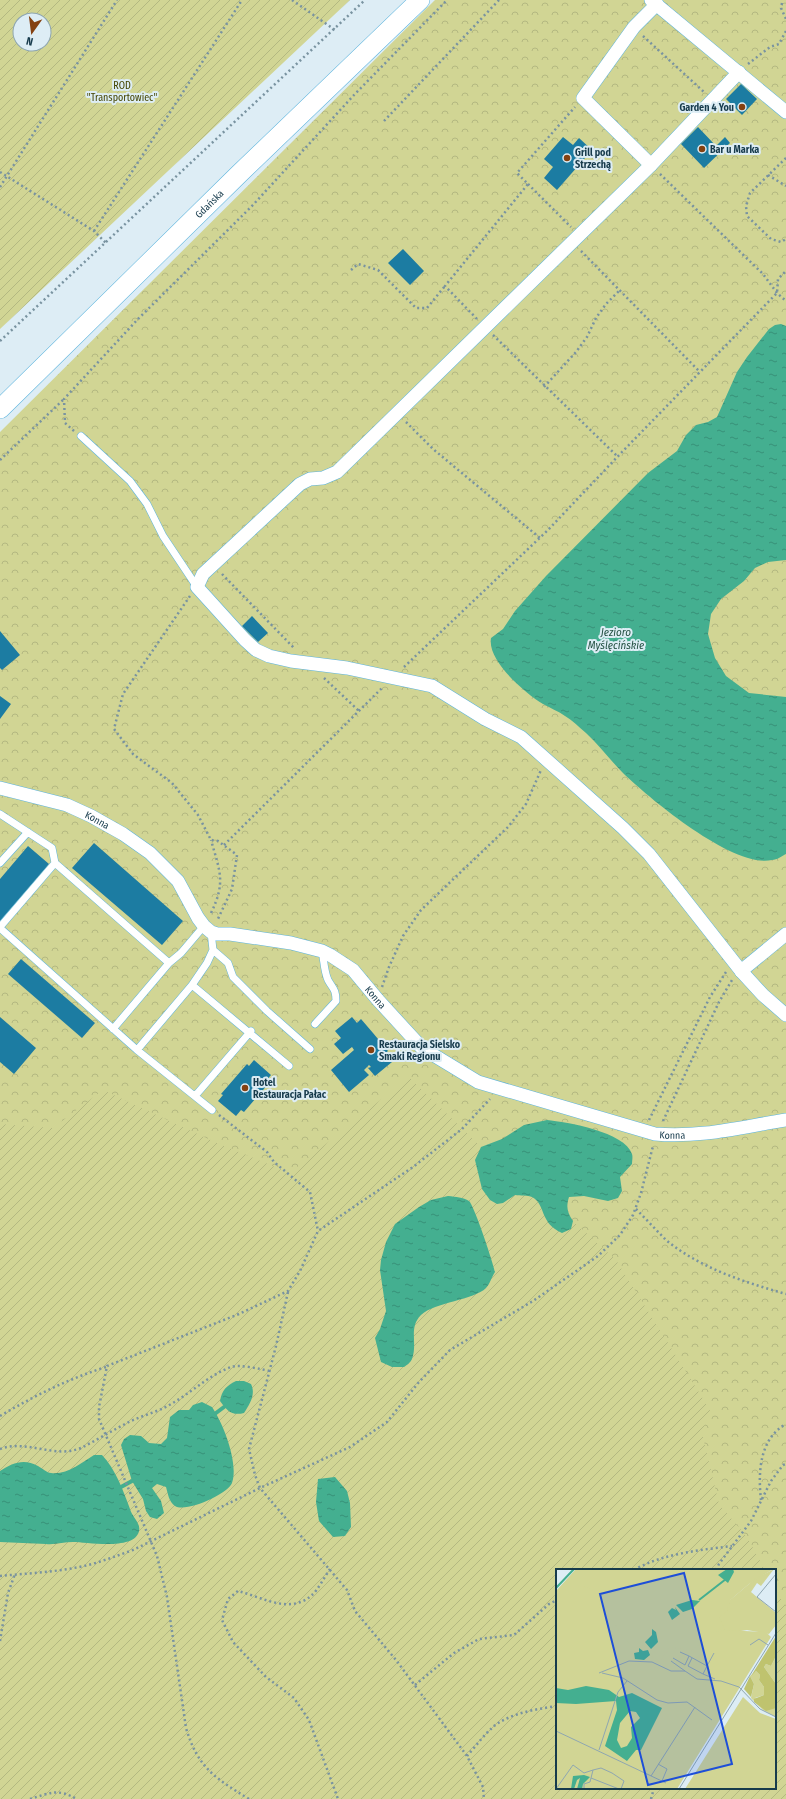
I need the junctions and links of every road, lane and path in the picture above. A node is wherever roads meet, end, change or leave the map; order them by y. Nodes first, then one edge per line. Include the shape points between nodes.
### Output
1 (117, 0) edge
2 (242, 0) edge
3 (292, 0) edge
4 (365, 0) edge
5 (420, 0) edge
6 (447, 0) edge
7 (499, 0) edge
8 (654, 2) edge
9 (782, 3) dead end
10 (786, 19) edge
11 (634, 28) junction
12 (335, 30) junction
13 (786, 31) edge
14 (739, 72) junction
15 (713, 100) junction
16 (786, 112) edge
17 (384, 121) dead end
18 (786, 158) edge
19 (651, 165) junction
20 (0, 172) edge
21 (768, 175) junction
22 (7, 176) junction
23 (528, 184) dead end
24 (786, 186) edge
25 (0, 187) edge
26 (94, 231) junction
27 (575, 238) junction
28 (786, 239) edge
29 (106, 243) junction
30 (351, 270) dead end
31 (786, 271) edge
32 (445, 286) dead end
33 (620, 290) junction
34 (777, 293) junction
35 (786, 301) edge
36 (0, 341) edge
37 (700, 372) junction
38 (544, 387) dead end
39 (64, 399) junction
40 (0, 409) edge
41 (397, 414) junction
42 (81, 436) joint
43 (0, 460) edge
44 (540, 538) junction
45 (213, 565) junction
46 (198, 586) junction
47 (309, 663) junction
48 (394, 677) junction
49 (359, 711) junction
50 (545, 758) junction
51 (0, 788) edge
52 (0, 814) edge
53 (28, 832) junction
54 (211, 840) junction
55 (224, 845) junction
56 (0, 863) edge
57 (55, 863) junction
58 (224, 909) dead end
59 (0, 928) edge
60 (207, 929) junction
61 (786, 934) edge
62 (213, 950) junction
63 (322, 951) junction
64 (169, 963) junction
65 (738, 968) junction
66 (192, 985) junction
67 (378, 1000) junction
68 (786, 1015) edge
69 (315, 1024) dead end
70 (113, 1029) junction
71 (250, 1031) junction
72 (310, 1049) dead end
73 (136, 1050) junction
74 (288, 1066) dead end
75 (500, 1088) junction
76 (195, 1096) junction
77 (212, 1110) joint
78 (786, 1120) edge
79 (656, 1133) junction
80 (635, 1209) junction
81 (318, 1231) junction
82 (288, 1291) junction
83 (786, 1294) edge
84 (107, 1366) junction
85 (270, 1371) junction
86 (0, 1416) edge
87 (786, 1424) edge
88 (105, 1435) junction
89 (0, 1449) edge
90 (786, 1464) edge
91 (260, 1488) junction
92 (761, 1501) junction
93 (150, 1540) junction
94 (732, 1546) junction
95 (330, 1569) junction
96 (636, 1569) edge
97 (716, 1569) edge
98 (15, 1574) junction
99 (0, 1576) edge
100 (556, 1600) edge
101 (0, 1641) edge
102 (415, 1685) junction
103 (556, 1706) edge
104 (467, 1756) junction
105 (654, 1789) edge
106 (30, 1799) edge
107 (77, 1799) edge
108 (249, 1799) edge
109 (338, 1799) edge
110 (484, 1799) edge
111 (650, 1799) edge

1 - 22 path
2 - 26 path
3 - 12 path
4 - 12 path
5 - 40 main road, Gdańska
6 - 39 path via 354,95 252,206 138,319
7 - 17 path
8 - 11 street
8 - 14 street
9 - 10 path via 781,8
11 - 15 path
11 - 19 street via 583,98
12 - 29 path
13 - 14 path via 779,44 770,47
14 - 15 street
14 - 16 street
15 - 19 street
18 - 21 path
19 - 27 street
19 - 34 path via 763,274
20 - 22 path
21 - 24 path
21 - 28 path via 750,193 746,206 747,216 776,242
22 - 25 path
22 - 26 path
23 - 27 path
26 - 29 path
27 - 33 path
27 - 41 street
29 - 36 path
30 - 32 path via 358,264 378,270 416,308 427,308
31 - 34 path via 778,279
33 - 37 path
33 - 38 path via 606,304 576,352
34 - 35 path
34 - 37 path
37 - 44 path
39 - 42 path via 65,423
39 - 43 path
41 - 44 path via 433,449
41 - 45 street via 337,472 300,484
42 - 46 lane via 130,481 147,504 163,536
44 - 48 path
45 - 46 street via 203,574
45 - 47 path
46 - 47 street via 256,650 269,656
46 - 54 path via 122,694 114,729 133,754 172,783 198,815
47 - 48 street
47 - 49 path
48 - 49 path
48 - 50 street via 442,691 485,719 521,737
49 - 55 path
50 - 65 street via 649,854
50 - 67 path via 526,804 508,827 421,910 403,936 389,966
51 - 60 street, Konna via 67,805 123,834 155,857 178,881
52 - 53 lane
53 - 56 lane
53 - 57 lane via 52,848
54 - 55 path
54 - 60 path via 221,880 219,896
55 - 58 path via 237,855 232,889
57 - 59 lane
57 - 64 lane
59 - 70 lane
60 - 62 lane
60 - 63 street, Konna via 217,934 291,943
60 - 64 lane
61 - 65 street
62 - 66 lane
62 - 72 lane via 228,963 233,977
63 - 67 street, Konna via 353,970
63 - 69 lane via 328,981 336,991 336,1000
64 - 70 lane
65 - 68 street via 763,996
65 - 79 path
65 - 79 path via 724,975 710,997 646,1127
66 - 71 lane
66 - 73 lane
67 - 75 street, Konna via 422,1048 478,1082
70 - 73 lane
71 - 74 lane
71 - 76 lane
73 - 76 lane
75 - 79 street, Konna via 537,1101
75 - 81 path via 462,1129 413,1167
76 - 77 lane
77 - 81 path via 267,1152 274,1162 310,1192
78 - 79 street, Konna via 713,1134 679,1136
79 - 80 path
80 - 83 path via 667,1240 699,1262 747,1283
80 - 91 path via 620,1235 598,1256 533,1301 450,1350 418,1382 387,1422 350,1447
81 - 82 path
82 - 84 path via 239,1314
82 - 85 path
84 - 86 path via 52,1388
84 - 88 path via 99,1407 99,1419
85 - 88 path via 232,1366 170,1405
85 - 91 path via 249,1449
87 - 92 path via 780,1427 768,1442 761,1458
88 - 89 path via 68,1452 30,1446
88 - 93 path
90 - 92 path via 771,1481
91 - 93 path
91 - 95 path
92 - 94 path via 751,1521
93 - 98 path via 133,1550 91,1564
93 - 108 path via 157,1556 167,1597 186,1728 191,1745 199,1760 213,1775
94 - 96 path via 674,1555
94 - 97 path
95 - 102 path via 347,1590 355,1611
95 - 109 path via 313,1595 299,1604 276,1604 238,1591 228,1599 222,1620 233,1642 266,1677 294,1698 309,1720
98 - 99 path
98 - 101 path via 8,1593
100 - 102 path via 514,1635 479,1639 454,1653
102 - 104 path
103 - 104 path via 536,1709 498,1722
104 - 110 path via 483,1787
105 - 111 path
106 - 107 path via 48,1792 59,1792

